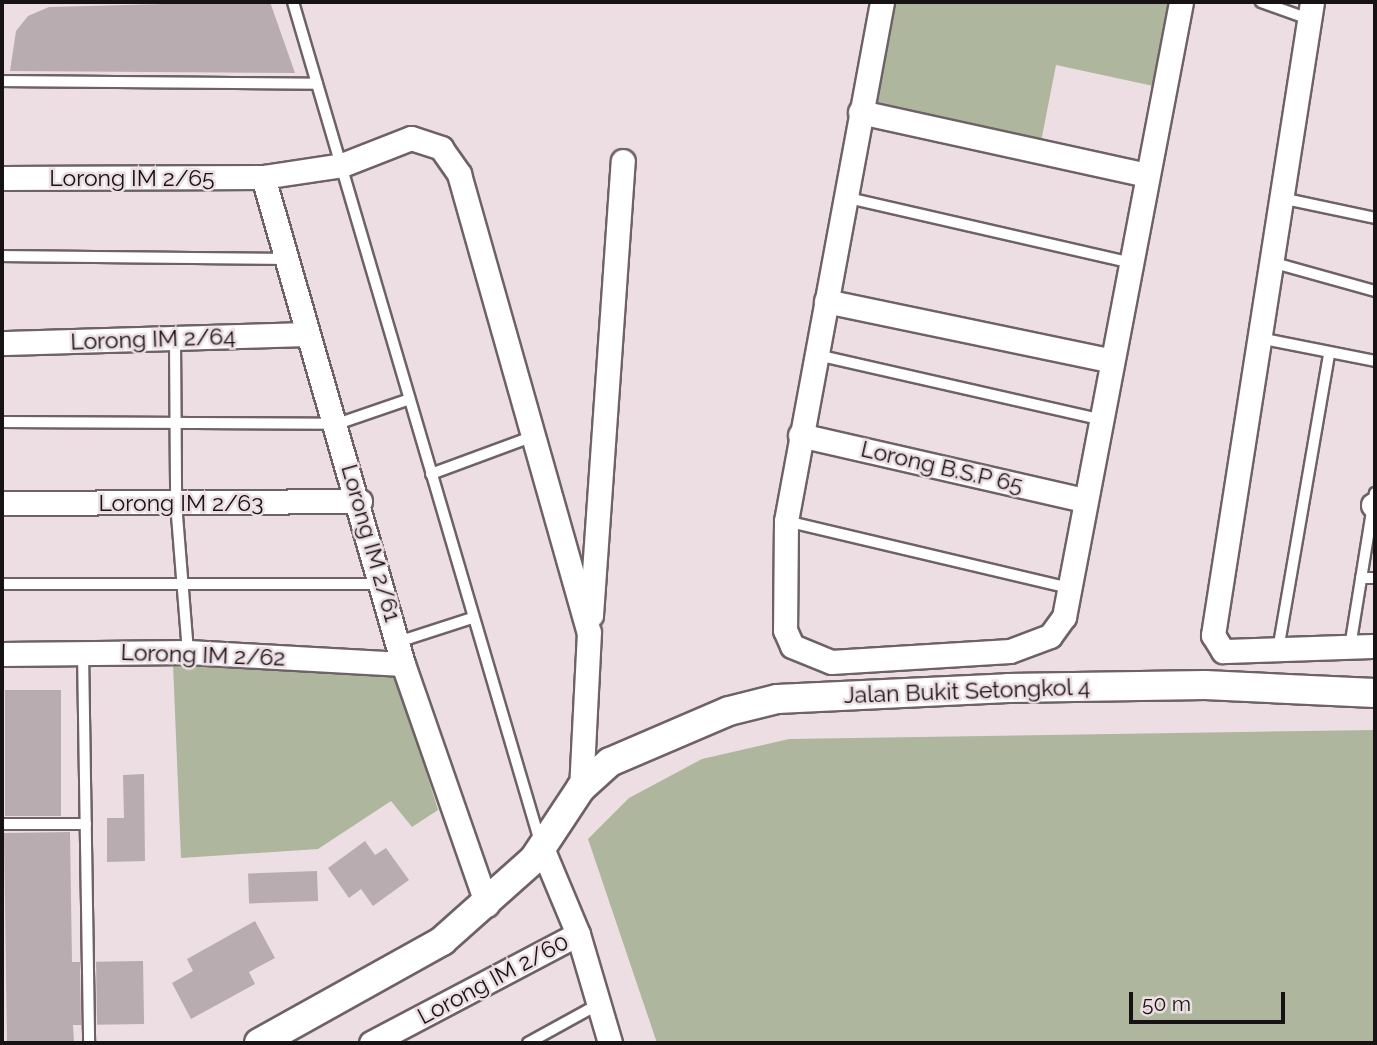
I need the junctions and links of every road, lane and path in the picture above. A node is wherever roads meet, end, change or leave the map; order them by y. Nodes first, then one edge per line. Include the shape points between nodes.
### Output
1 (293, 2) edge
2 (882, 2) edge
3 (1181, 2) edge
4 (1261, 2) edge
5 (1311, 9) edge
6 (2, 81) edge
7 (317, 84) junction
8 (860, 112) junction
9 (623, 161) dead end
10 (342, 165) junction
11 (1147, 175) junction
12 (263, 177) junction
13 (2, 178) edge
14 (841, 196) junction
15 (1281, 198) junction
16 (1375, 218) edge
17 (2, 256) edge
18 (285, 259) junction
19 (1127, 262) junction
20 (1271, 262) junction
21 (1375, 291) edge
22 (826, 301) junction
23 (304, 334) junction
24 (1259, 338) junction
25 (175, 340) junction
26 (2, 342) edge
27 (817, 355) junction
28 (1329, 355) junction
29 (1108, 360) junction
30 (1375, 361) edge
31 (407, 400) junction
32 (1099, 419) junction
33 (2, 422) edge
34 (337, 424) junction
35 (174, 425) junction
36 (800, 435) junction
37 (534, 436) junction
38 (431, 474) junction
39 (1084, 500) junction
40 (360, 501) junction
41 (1375, 501) edge
42 (2, 503) edge
43 (176, 503) junction
44 (786, 521) junction
45 (1361, 578) junction
46 (1375, 578) edge
47 (180, 582) junction
48 (2, 584) edge
49 (383, 584) junction
50 (1069, 588) junction
51 (472, 618) junction
52 (589, 632) junction
53 (1375, 646) edge
54 (1350, 647) junction
55 (1278, 650) junction
56 (83, 652) junction
57 (188, 652) junction
58 (401, 653) junction
59 (2, 654) edge
60 (1375, 693) edge
61 (581, 788) junction
62 (2, 824) edge
63 (86, 824) junction
64 (542, 848) junction
65 (487, 905) junction
66 (578, 934) junction
67 (600, 1003) junction
68 (394, 1038) edge
69 (89, 1043) edge
70 (260, 1043) edge
71 (372, 1043) edge
72 (528, 1043) edge
73 (610, 1043) edge

1 - 7 lane
2 - 8 street
3 - 11 street
4 - 5 lane
5 - 15 street
6 - 7 lane
7 - 10 lane
8 - 11 street
8 - 14 street
9 - 52 street
10 - 12 street, Lorong IM 2/65
10 - 31 lane
10 - 37 street, Lorong IM 2/65 via 411,138 425,140 447,157 459,174
11 - 19 street
12 - 13 street, Lorong IM 2/65
12 - 18 street, Lorong IM 2/61
14 - 19 lane
14 - 22 street
15 - 16 lane
15 - 20 street
17 - 18 lane
18 - 23 street, Lorong IM 2/61
19 - 29 street
20 - 21 lane
20 - 24 street
22 - 27 street
22 - 29 street
23 - 25 street, Lorong IM 2/64
23 - 34 street, Lorong IM 2/61
24 - 28 lane
24 - 55 street via 1213,635 1223,650
25 - 26 street, Lorong IM 2/64
25 - 35 lane
27 - 32 lane
27 - 36 street
28 - 30 lane
28 - 55 lane
29 - 32 street
31 - 34 lane
31 - 38 lane
32 - 39 street
33 - 35 lane
34 - 35 lane
34 - 40 street, Lorong IM 2/61
35 - 43 lane
36 - 39 street, Lorong B.S.P 65
36 - 44 street
37 - 38 lane
37 - 52 street, Lorong IM 2/65
38 - 51 lane
39 - 50 street
40 - 43 street, Lorong IM 2/63
40 - 49 street, Lorong IM 2/61
41 - 45 lane
42 - 43 street, Lorong IM 2/63
43 - 47 lane
44 - 50 lane
44 - 50 street via 785,630 792,646 815,660 1010,651 1050,636 1064,617
45 - 46 lane
45 - 54 lane
47 - 48 lane
47 - 49 lane
47 - 57 lane
49 - 58 street, Lorong IM 2/61
51 - 58 lane
51 - 64 lane
52 - 61 street
53 - 54 street
54 - 55 street
56 - 57 street, Lorong IM 2/62
56 - 59 street, Lorong IM 2/62
56 - 63 lane
57 - 58 street, Lorong IM 2/62
58 - 65 street, Lorong IM 2/61
60 - 61 street, Jalan Bukit Setongkol 4 via 1205,685 777,699 654,738 610,762
61 - 64 street, Jalan Bukit Setongkol 4
62 - 63 lane
63 - 69 lane
64 - 65 street, Jalan Bukit Setongkol 4
64 - 66 street
65 - 70 street, Jalan Bukit Setongkol 4 via 442,942
66 - 67 street
66 - 68 street, Lorong IM 2/60
67 - 72 lane
67 - 73 street
68 - 71 street, Lorong IM 2/60

